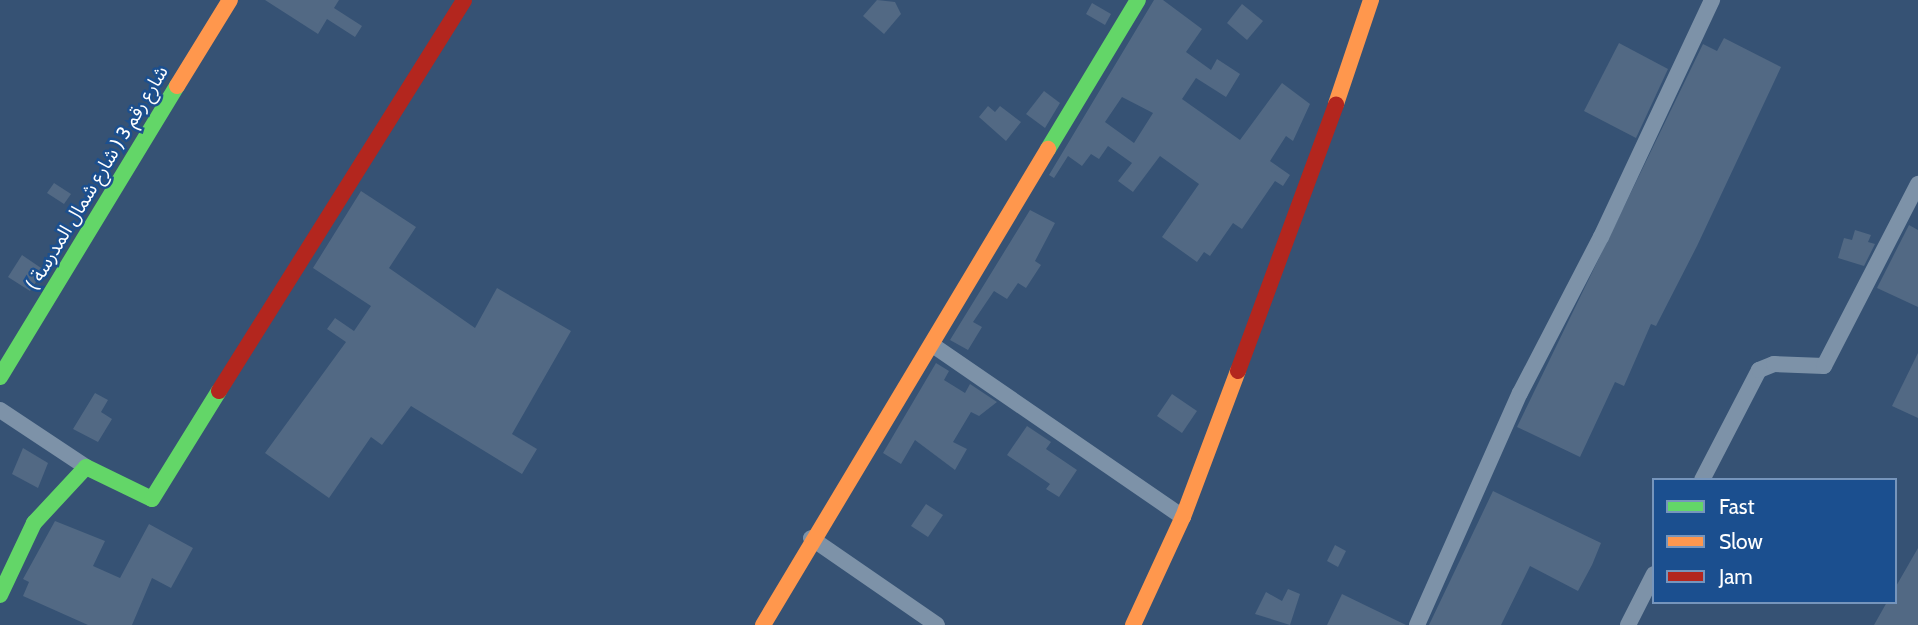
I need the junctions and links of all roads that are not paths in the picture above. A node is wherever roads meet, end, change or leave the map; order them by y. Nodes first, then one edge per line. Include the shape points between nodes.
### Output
1 (230, 0) edge
2 (464, 0) edge
3 (1139, 0) edge
4 (1371, 0) edge
5 (1712, 0) edge
6 (1918, 184) edge
7 (934, 346) junction
8 (0, 377) edge
9 (0, 410) edge
10 (86, 467) junction
11 (1703, 478) edge
12 (1183, 517) junction
13 (811, 538) junction
14 (1652, 578) edge
15 (0, 595) edge
16 (763, 625) edge
17 (937, 625) edge
18 (1133, 625) edge
19 (1417, 625) edge
20 (1628, 625) edge

1 - 8 street, شارع رقم 3 ( شارع شمال المدرسة )
2 - 10 street via 152,499
3 - 7 street
4 - 12 street via 1309,185
5 - 19 street via 1601,237 1521,393
6 - 11 street via 1824,366 1774,364 1759,370
7 - 12 street
7 - 13 street
9 - 10 street
10 - 15 street via 34,523
12 - 18 street
13 - 16 street
13 - 17 street
14 - 20 street

